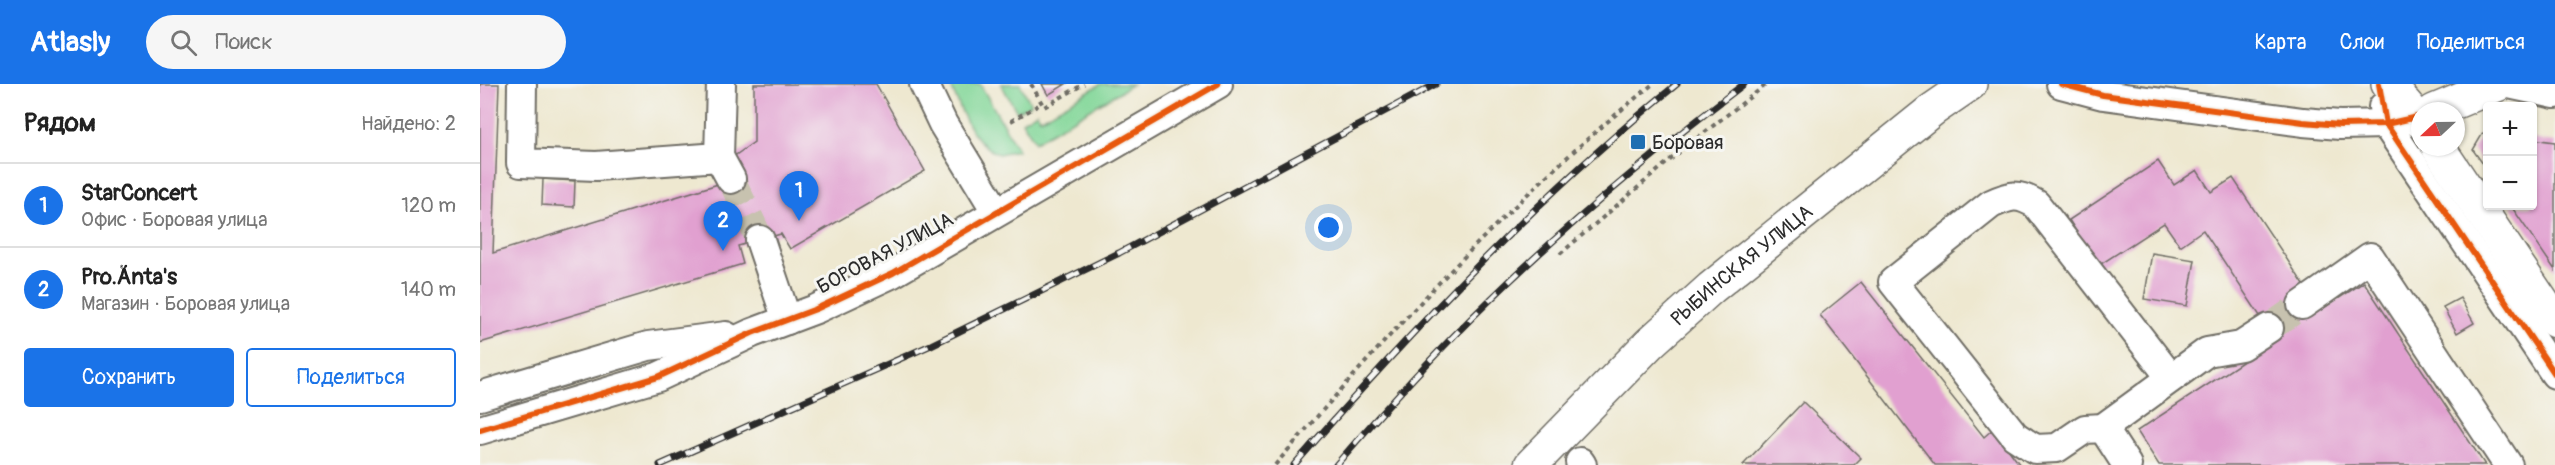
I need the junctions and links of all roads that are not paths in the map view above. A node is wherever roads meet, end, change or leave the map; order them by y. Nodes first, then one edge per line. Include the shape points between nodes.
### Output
1 (522, 84) edge
2 (721, 84) edge
3 (924, 84) edge
4 (1218, 84) edge
5 (1970, 84) edge
6 (2061, 84) edge
7 (2379, 84) edge
8 (2388, 84) edge
9 (2499, 84) edge
10 (2509, 84) edge
11 (2555, 94) edge
12 (2456, 102) edge
13 (2411, 105) edge
14 (2411, 119) edge
15 (2386, 124) junction
16 (2444, 156) edge
17 (996, 211) junction
18 (760, 240) tunnel mouth
19 (2302, 305) tunnel mouth
20 (2544, 313) edge
21 (788, 320) junction
22 (2269, 328) tunnel mouth
23 (752, 333) junction
24 (2555, 375) edge
25 (2171, 378) junction
26 (480, 396) edge
27 (2103, 428) junction
28 (480, 430) edge
29 (1531, 465) edge
30 (2127, 465) edge
31 (2508, 465) edge

1 - 2 street via 521,162 725,168
3 - 17 street via 943,124
4 - 17 street, БОРОВАЯ УЛИЦА
5 - 29 main road, РЫБИНСКАЯ УЛИЦА via 1923,117 1711,288 1642,351
6 - 15 street via 2103,95 2303,122
7 - 15 street
8 - 13 main road
9 - 12 main road
10 - 11 street
14 - 15 street
15 - 20 street
16 - 20 main road
17 - 21 street, БОРОВАЯ УЛИЦА via 893,273
18 - 21 street
19 - 31 street via 2370,257
20 - 24 street
21 - 23 street, БОРОВАЯ УЛИЦА
22 - 25 street via 2241,346 2208,352
23 - 26 street, БОРОВАЯ УЛИЦА via 648,346
23 - 28 street, БОРОВАЯ УЛИЦА via 658,377
25 - 27 street
25 - 27 street via 2036,204 2022,196 1990,204 1893,282 2015,436 2036,450 2057,448 2085,429
27 - 30 street

